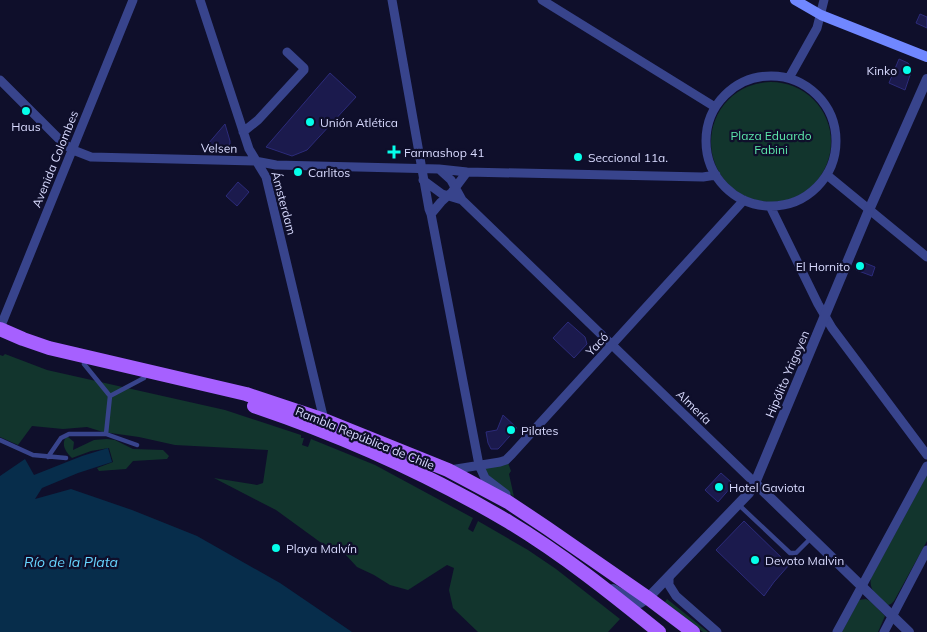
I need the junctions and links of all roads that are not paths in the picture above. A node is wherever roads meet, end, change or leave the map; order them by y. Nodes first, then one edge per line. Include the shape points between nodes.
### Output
1 (133, 0) edge
2 (200, 0) edge
3 (392, 0) edge
4 (542, 0) edge
5 (795, 0) edge
6 (824, 0) edge
7 (821, 15) junction
8 (287, 52) dead end
9 (927, 57) edge
10 (789, 78) junction
11 (927, 79) edge
12 (0, 80) edge
13 (715, 106) junction
14 (243, 132) junction
15 (73, 150) junction
16 (420, 155) junction
17 (255, 161) junction
18 (423, 169) junction
19 (411, 170) junction
20 (439, 170) junction
21 (466, 172) junction
22 (716, 175) junction
23 (827, 175) junction
24 (424, 181) junction
25 (456, 187) junction
26 (448, 196) junction
27 (462, 200) junction
28 (744, 200) junction
29 (770, 206) junction
30 (869, 210) junction
31 (431, 214) junction
32 (927, 257) edge
33 (825, 316) junction
34 (0, 328) edge
35 (0, 338) edge
36 (613, 345) junction
37 (84, 364) junction
38 (144, 378) junction
39 (110, 396) junction
40 (324, 420) junction
41 (106, 434) junction
42 (0, 440) edge
43 (137, 445) dead end
44 (927, 455) edge
45 (48, 457) junction
46 (66, 458) dead end
47 (479, 465) junction
48 (927, 466) edge
49 (448, 470) junction
50 (755, 483) junction
51 (508, 502) junction
52 (738, 504) junction
53 (811, 538) junction
54 (927, 550) edge
55 (669, 576) junction
56 (598, 584) junction
57 (862, 586) junction
58 (648, 598) junction
59 (892, 616) junction
60 (659, 632) edge
61 (692, 632) edge
62 (717, 632) edge
63 (837, 632) edge
64 (884, 632) edge
65 (909, 632) edge

1 - 15 street, Avenida Colombes
2 - 14 street, Ámsterdam
3 - 16 street
4 - 13 street
5 - 7 main road
6 - 7 street
7 - 9 main road
7 - 10 street
8 - 14 street via 304,70
10 - 13 street via 765,76 747,80 731,89
10 - 23 street via 815,93 832,117 836,146
11 - 30 street, Hipólito Yrigoyen
12 - 15 street, Velsen
13 - 22 street via 706,141 710,165
14 - 17 street, Ámsterdam
15 - 17 street, Velsen via 91,157
15 - 34 street, Avenida Colombes
16 - 18 street
16 - 20 street, Almería
17 - 19 street, Velsen via 276,165
17 - 40 street, Ámsterdam via 266,177
18 - 19 street, Velsen
18 - 20 street, Velsen
18 - 24 street
19 - 24 street, Almería
20 - 21 street, Velsen
20 - 25 street, Almería
21 - 22 street, Velsen
21 - 25 street
22 - 28 street via 733,194
23 - 29 street via 809,194 798,200
23 - 30 street
24 - 26 street, Almería
24 - 31 street
25 - 26 street
25 - 27 street, Almería
26 - 27 street, Almería
26 - 31 street
27 - 36 street, Almería
28 - 29 street
28 - 36 street, Yacó
29 - 33 street
30 - 32 street
30 - 33 street, Hipólito Yrigoyen
31 - 47 street
33 - 44 street
33 - 50 street, Hipólito Yrigoyen
34 - 40 main road, Rambla República de Chile via 50,348 246,394
35 - 37 main road, Rambla República de Chile via 28,350
36 - 47 street, Yacó via 506,460
36 - 50 street, Almería
37 - 38 main road, Rambla República de Chile
37 - 39 lane
38 - 39 lane
38 - 56 main road, Rambla República de Chile via 242,402 393,460 510,523
39 - 41 lane
40 - 49 main road, Rambla República de Chile
41 - 43 lane
41 - 45 lane via 69,434 61,438
42 - 45 lane via 33,456
45 - 46 lane
47 - 49 street, Yacó
47 - 51 street via 482,475 506,494
48 - 57 street
49 - 51 main road, Rambla República de Chile
50 - 52 street, Hipólito Yrigoyen
50 - 53 street, Almería
51 - 58 main road, Rambla República de Chile
52 - 53 lane via 790,553 796,554
52 - 55 street, Hipólito Yrigoyen
53 - 57 street, Almería
54 - 59 street
55 - 58 street, Hipólito Yrigoyen
55 - 62 street via 669,585 676,596
56 - 58 street via 614,589 637,603
56 - 60 main road, Rambla República de Chile
57 - 59 street, Almería
57 - 63 street
58 - 61 main road, Rambla República de Chile
59 - 64 street
59 - 65 street, Almería

